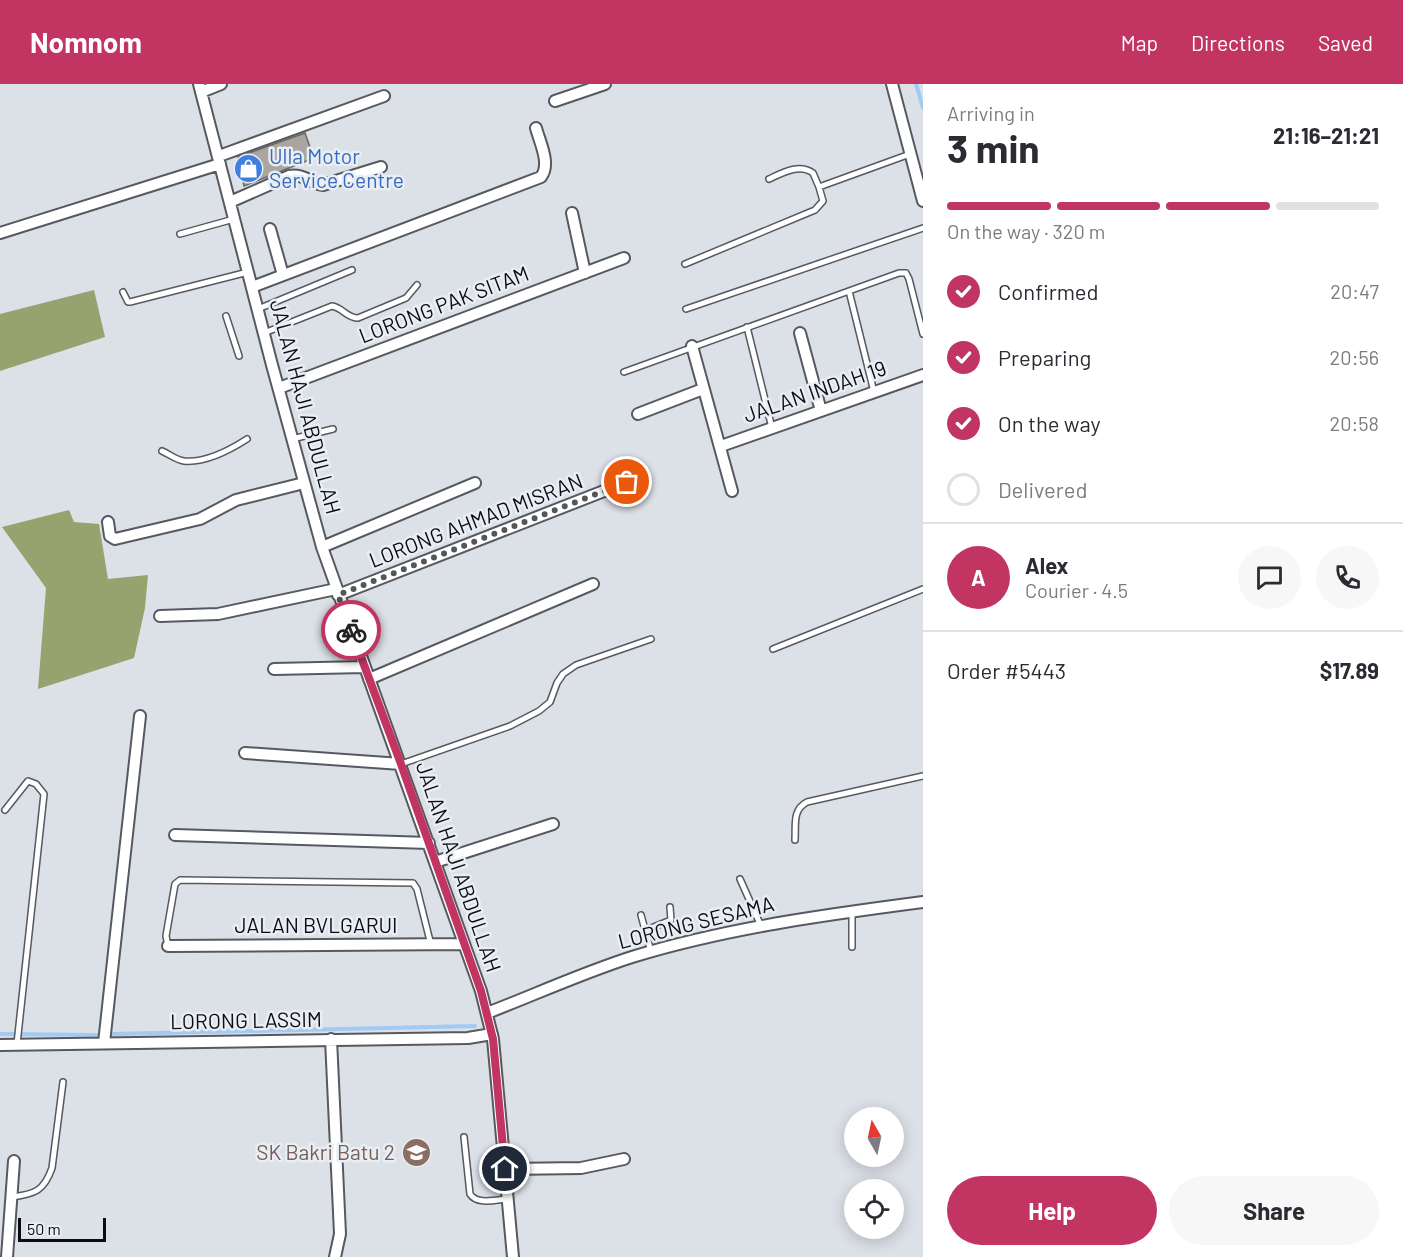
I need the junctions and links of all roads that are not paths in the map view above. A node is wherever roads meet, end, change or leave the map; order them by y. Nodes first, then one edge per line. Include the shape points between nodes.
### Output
1 (221, 84) edge
2 (604, 84) edge
3 (892, 84) edge
4 (200, 88) edge
5 (384, 96) dead end
6 (555, 101) dead end
7 (536, 128) dead end
8 (910, 154) junction
9 (219, 160) junction
10 (381, 167) dead end
11 (769, 179) dead end
12 (819, 188) junction
13 (923, 201) edge
14 (230, 202) junction
15 (572, 213) dead end
16 (234, 219) junction
17 (923, 228) edge
18 (270, 230) dead end
19 (0, 233) edge
20 (180, 234) dead end
21 (624, 258) dead end
22 (685, 264) dead end
23 (352, 270) dead end
24 (248, 272) junction
25 (585, 273) junction
26 (283, 275) junction
27 (417, 285) dead end
28 (252, 287) junction
29 (849, 291) junction
30 (123, 292) dead end
31 (258, 309) junction
32 (686, 309) dead end
33 (226, 316) dead end
34 (747, 327) junction
35 (264, 333) junction
36 (800, 333) dead end
37 (923, 334) edge
38 (692, 346) junction
39 (239, 356) dead end
40 (624, 372) dead end
41 (923, 375) edge
42 (279, 388) junction
43 (703, 389) junction
44 (874, 392) junction
45 (821, 411) junction
46 (638, 414) dead end
47 (772, 428) junction
48 (333, 429) dead end
49 (247, 439) dead end
50 (292, 439) junction
51 (721, 446) junction
52 (162, 451) dead end
53 (627, 482) dead end
54 (304, 483) junction
55 (475, 483) dead end
56 (732, 491) dead end
57 (108, 522) dead end
58 (322, 547) junction
59 (593, 584) dead end
60 (923, 589) edge
61 (337, 592) junction
62 (160, 616) dead end
63 (651, 639) dead end
64 (773, 649) dead end
65 (364, 666) junction
66 (274, 669) dead end
67 (369, 679) junction
68 (140, 716) dead end
69 (244, 753) dead end
70 (401, 764) junction
71 (923, 776) edge
72 (5, 810) dead end
73 (554, 824) dead end
74 (175, 835) dead end
75 (795, 840) dead end
76 (429, 843) junction
77 (435, 862) junction
78 (740, 879) dead end
79 (923, 902) edge
80 (670, 906) dead end
81 (852, 911) junction
82 (642, 915) dead end
83 (761, 926) junction
84 (646, 930) junction
85 (464, 944) junction
86 (431, 945) junction
87 (168, 946) joint
88 (852, 947) dead end
89 (651, 952) junction
90 (487, 1013) junction
91 (492, 1034) junction
92 (331, 1039) junction
93 (104, 1043) junction
94 (16, 1044) junction
95 (0, 1045) edge
96 (63, 1082) dead end
97 (464, 1137) dead end
98 (624, 1159) dead end
99 (14, 1161) dead end
100 (505, 1169) junction
101 (12, 1197) junction
102 (508, 1199) junction
103 (7, 1257) edge
104 (335, 1257) edge
105 (513, 1257) edge

1 - 4 street
2 - 6 street
3 - 8 street
4 - 9 street, JALAN HAJI ABDULLAH
5 - 9 street
7 - 26 street via 546,165 541,177
8 - 12 lane
8 - 13 street
9 - 14 street, JALAN HAJI ABDULLAH
9 - 19 street
10 - 14 street via 323,185 299,175 289,176
11 - 12 lane via 793,169 805,169 813,173
12 - 22 lane via 823,201 815,210
14 - 16 street, JALAN HAJI ABDULLAH
15 - 25 street
16 - 20 lane
16 - 24 street, JALAN HAJI ABDULLAH
17 - 32 lane
18 - 26 street
21 - 25 street, LORONG PAK SITAM
23 - 31 lane
24 - 28 street, JALAN HAJI ABDULLAH
24 - 30 lane via 130,302
25 - 42 street, LORONG PAK SITAM
26 - 28 street
27 - 35 lane via 406,298 358,318 332,306
28 - 31 street, JALAN HAJI ABDULLAH
29 - 34 lane
29 - 37 lane via 906,273
29 - 44 lane
31 - 35 street, JALAN HAJI ABDULLAH
33 - 39 lane
34 - 38 lane
34 - 47 lane
35 - 42 street, JALAN HAJI ABDULLAH
36 - 45 street
38 - 40 lane
38 - 43 street
41 - 44 street, JALAN INDAH 19
42 - 50 street, JALAN HAJI ABDULLAH
43 - 46 street
43 - 51 street
44 - 45 street, JALAN INDAH 19
45 - 47 street, JALAN INDAH 19
47 - 51 street, JALAN INDAH 19
48 - 50 lane
49 - 52 lane via 230,450 190,461
50 - 54 street, JALAN HAJI ABDULLAH
51 - 56 street
53 - 61 street, LORONG AHMAD MISRAN
54 - 57 street via 236,500 200,519 115,539
54 - 58 street, JALAN HAJI ABDULLAH
55 - 58 street
58 - 61 street, JALAN HAJI ABDULLAH
59 - 67 street
60 - 64 lane
61 - 62 street, LORONG AHMAD MISRAN via 218,614
61 - 65 street, JALAN HAJI ABDULLAH
63 - 70 lane via 576,665 563,674 550,702 510,726
65 - 66 street
65 - 67 street, JALAN HAJI ABDULLAH
67 - 70 street, JALAN HAJI ABDULLAH
68 - 93 street
69 - 70 street
70 - 76 street, JALAN HAJI ABDULLAH
71 - 75 lane via 807,802 796,813
72 - 94 lane via 28,781 44,794
73 - 77 street
74 - 76 street
76 - 77 street, JALAN HAJI ABDULLAH
77 - 85 street, JALAN HAJI ABDULLAH
78 - 83 lane
79 - 81 street, LORONG SESAMA
80 - 84 lane via 671,920
81 - 83 street, LORONG SESAMA
81 - 88 lane
82 - 84 lane
83 - 89 street, LORONG SESAMA
84 - 89 lane
85 - 86 street, JALAN BVLGARUI
85 - 90 street, JALAN HAJI ABDULLAH
86 - 87 street, JALAN BVLGARUI
86 - 87 lane via 413,883 180,880 175,884 166,936
89 - 90 street, LORONG SESAMA
90 - 91 street, JALAN HAJI ABDULLAH
91 - 92 street, LORONG LASSIM via 468,1038
91 - 100 street, JALAN HAJI ABDULLAH
92 - 93 street, LORONG LASSIM
92 - 104 street via 340,1234
93 - 94 street, LORONG LASSIM
94 - 95 street, LORONG LASSIM
96 - 101 lane via 47,1181 38,1190
97 - 102 lane via 470,1194 479,1201
98 - 100 street via 581,1168
99 - 101 street
100 - 102 street, JALAN HAJI ABDULLAH
101 - 103 street
102 - 105 street, JALAN HAJI ABDULLAH

